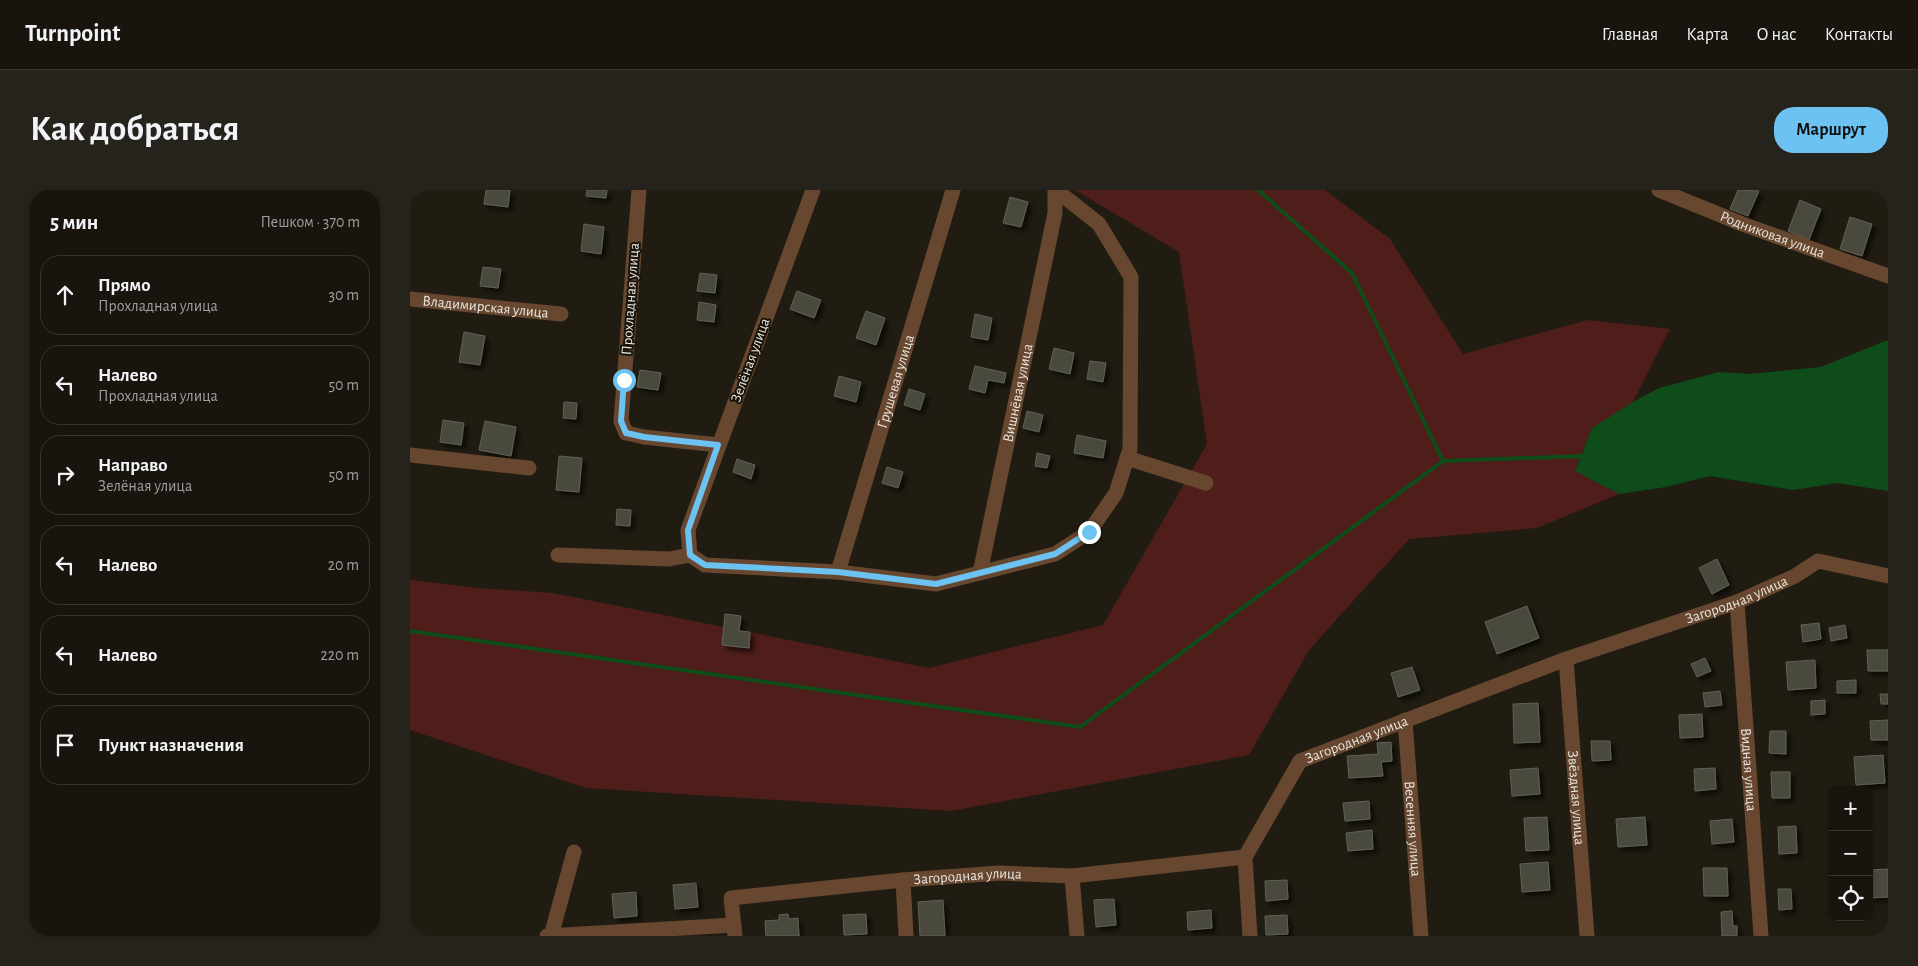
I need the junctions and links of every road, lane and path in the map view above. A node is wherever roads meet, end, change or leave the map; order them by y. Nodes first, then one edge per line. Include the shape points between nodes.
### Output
1 (639, 190) edge
2 (813, 190) edge
3 (953, 190) edge
4 (1055, 190) edge
5 (1659, 190) edge
6 (1888, 276) edge
7 (410, 299) edge
8 (561, 314) dead end
9 (718, 445) junction
10 (410, 455) edge
11 (1127, 458) junction
12 (530, 468) dead end
13 (1206, 483) dead end
14 (558, 555) dead end
15 (690, 555) junction
16 (838, 572) junction
17 (980, 573) junction
18 (1888, 576) edge
19 (1737, 602) junction
20 (1566, 658) junction
21 (1405, 720) junction
22 (574, 852) dead end
23 (1245, 856) junction
24 (1072, 876) junction
25 (903, 880) junction
26 (734, 930) edge
27 (547, 936) edge
28 (551, 936) edge
29 (906, 936) edge
30 (1077, 936) edge
31 (1250, 936) edge
32 (1420, 936) edge
33 (1587, 936) edge
34 (1761, 936) edge

1 - 9 street, Прохладная улица via 621,421 626,433
2 - 9 street, Зелёная улица
3 - 16 street, Грушевая улица
4 - 11 street via 1099,224 1131,277 1130,449
4 - 17 street, Вишнёвая улица via 1055,213
5 - 6 street, Родниковая улица via 1745,225
7 - 8 street, Владимирская улица
9 - 15 street, Зелёная улица via 688,530
10 - 12 street
11 - 13 street
11 - 17 street via 1116,493 1089,532 1055,554
14 - 15 street via 669,559
15 - 16 street via 705,565
16 - 17 street via 936,584
18 - 19 street, Загородная улица via 1818,561 1795,576
19 - 20 street, Загородная улица
19 - 34 street, Видная улица
20 - 21 street, Загородная улица
20 - 33 street, Звёздная улица
21 - 23 street, Загородная улица via 1300,761
21 - 32 street, Весенняя улица
22 - 28 street
23 - 24 street, Загородная улица
23 - 31 street
24 - 25 street, Загородная улица via 1000,873
24 - 30 street
25 - 26 street, Загородная улица via 732,898
25 - 29 street
26 - 28 street
27 - 28 street

